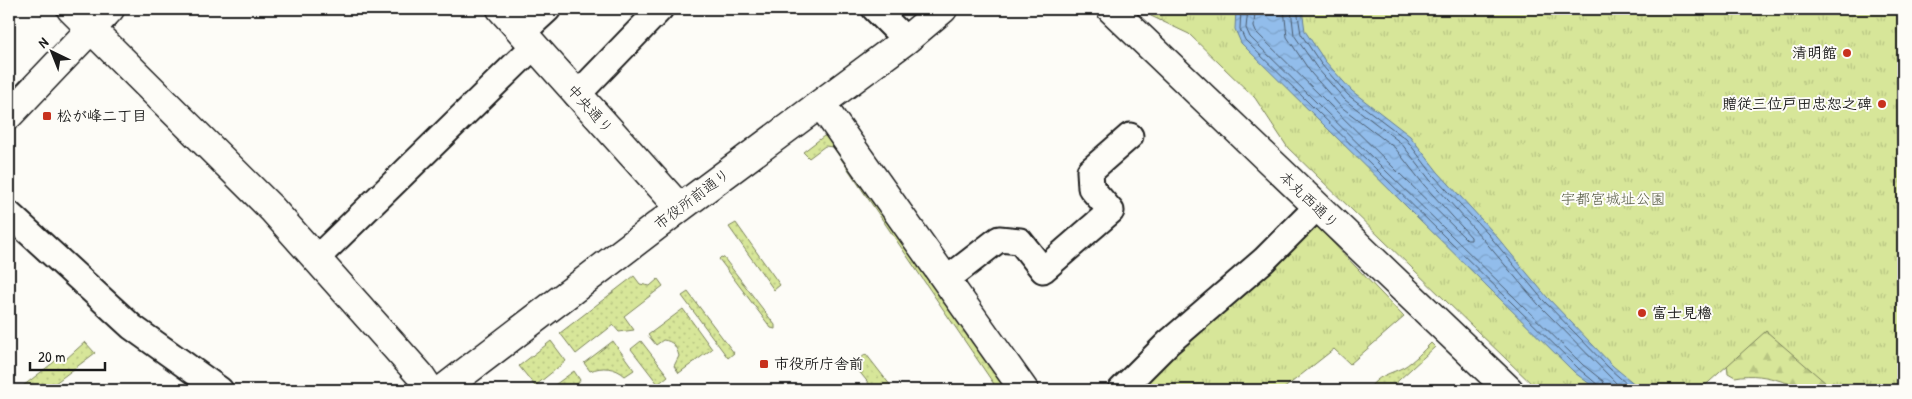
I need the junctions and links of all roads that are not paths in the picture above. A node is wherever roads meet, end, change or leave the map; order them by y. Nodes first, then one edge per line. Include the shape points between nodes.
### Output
1 (71, 9) edge
2 (110, 9) edge
3 (501, 9) edge
4 (548, 9) edge
5 (660, 9) edge
6 (875, 9) edge
7 (943, 9) edge
8 (1111, 9) edge
9 (92, 30) junction
10 (528, 39) junction
11 (906, 40) junction
12 (577, 95) junction
13 (821, 104) junction
14 (9, 115) edge
15 (1130, 136) dead end
16 (1317, 207) junction
17 (680, 208) junction
18 (9, 214) edge
19 (317, 258) junction
20 (946, 280) junction
21 (220, 390) edge
22 (430, 390) edge
23 (442, 390) edge
24 (1024, 390) edge
25 (1121, 390) edge
26 (1509, 390) edge

1 - 9 street
2 - 9 street
3 - 10 street, 中央通り
4 - 10 street
5 - 12 street
6 - 11 street
7 - 11 street, 市役所前通り
8 - 16 street, 本丸西通り
9 - 14 street
9 - 19 street
10 - 12 street, 中央通り
10 - 19 street
11 - 13 street, 市役所前通り
12 - 17 street, 中央通り
13 - 17 street, 市役所前通り
13 - 20 street
15 - 20 street via 1090,171 1091,188 1111,211 1043,270 1020,241 999,238
16 - 25 street via 1264,260 1168,343
16 - 26 street, 本丸西通り
17 - 23 street, 市役所前通り
18 - 21 street via 132,327
19 - 22 street
20 - 24 street

